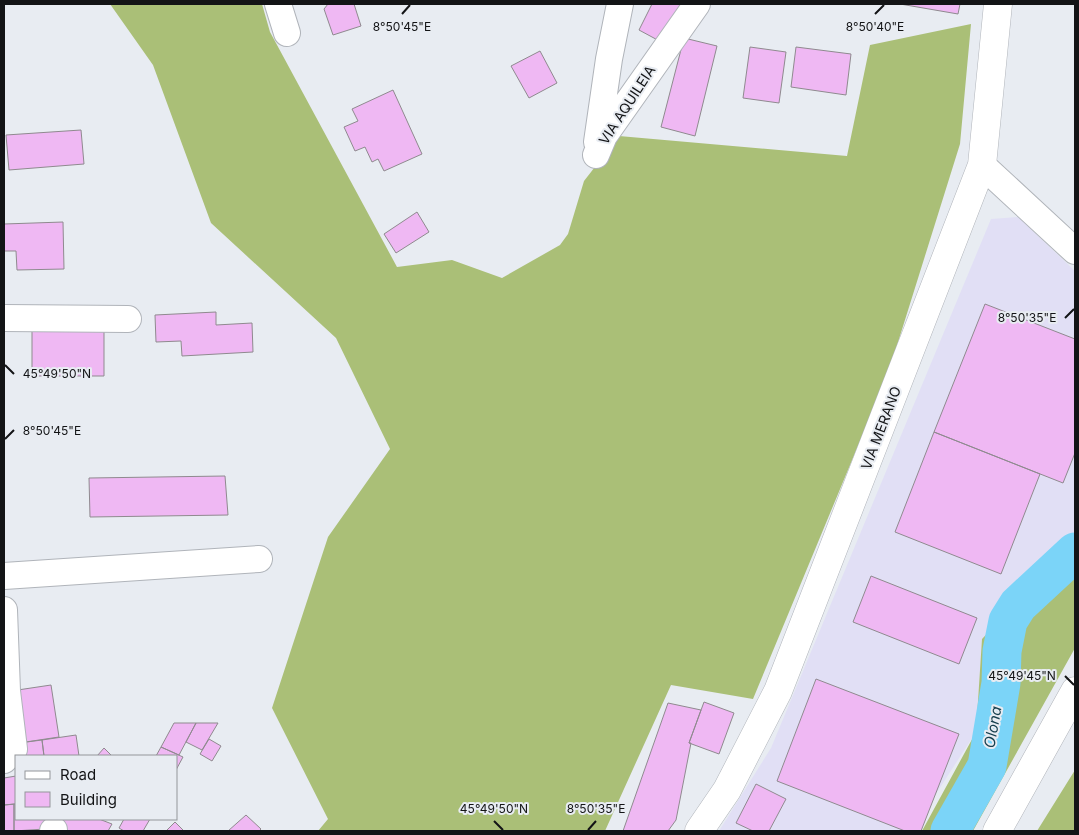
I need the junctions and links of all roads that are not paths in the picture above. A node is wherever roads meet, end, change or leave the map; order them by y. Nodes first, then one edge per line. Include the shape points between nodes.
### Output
1 (278, 4) edge
2 (620, 4) edge
3 (697, 4) edge
4 (998, 4) edge
5 (287, 33) dead end
6 (982, 165) junction
7 (1075, 251) edge
8 (4, 318) edge
9 (128, 319) dead end
10 (259, 558) dead end
11 (4, 576) edge
12 (4, 610) edge
13 (1075, 691) edge
14 (4, 760) edge
15 (699, 831) edge
16 (997, 831) edge

1 - 5 street
2 - 3 street, VIA AQUILEIA via 596,155 604,136
4 - 6 street, VIA MERANO
6 - 7 street
6 - 15 street, VIA MERANO via 778,692 727,790
8 - 9 street
10 - 11 street
12 - 14 street via 7,691 14,749
13 - 16 street

